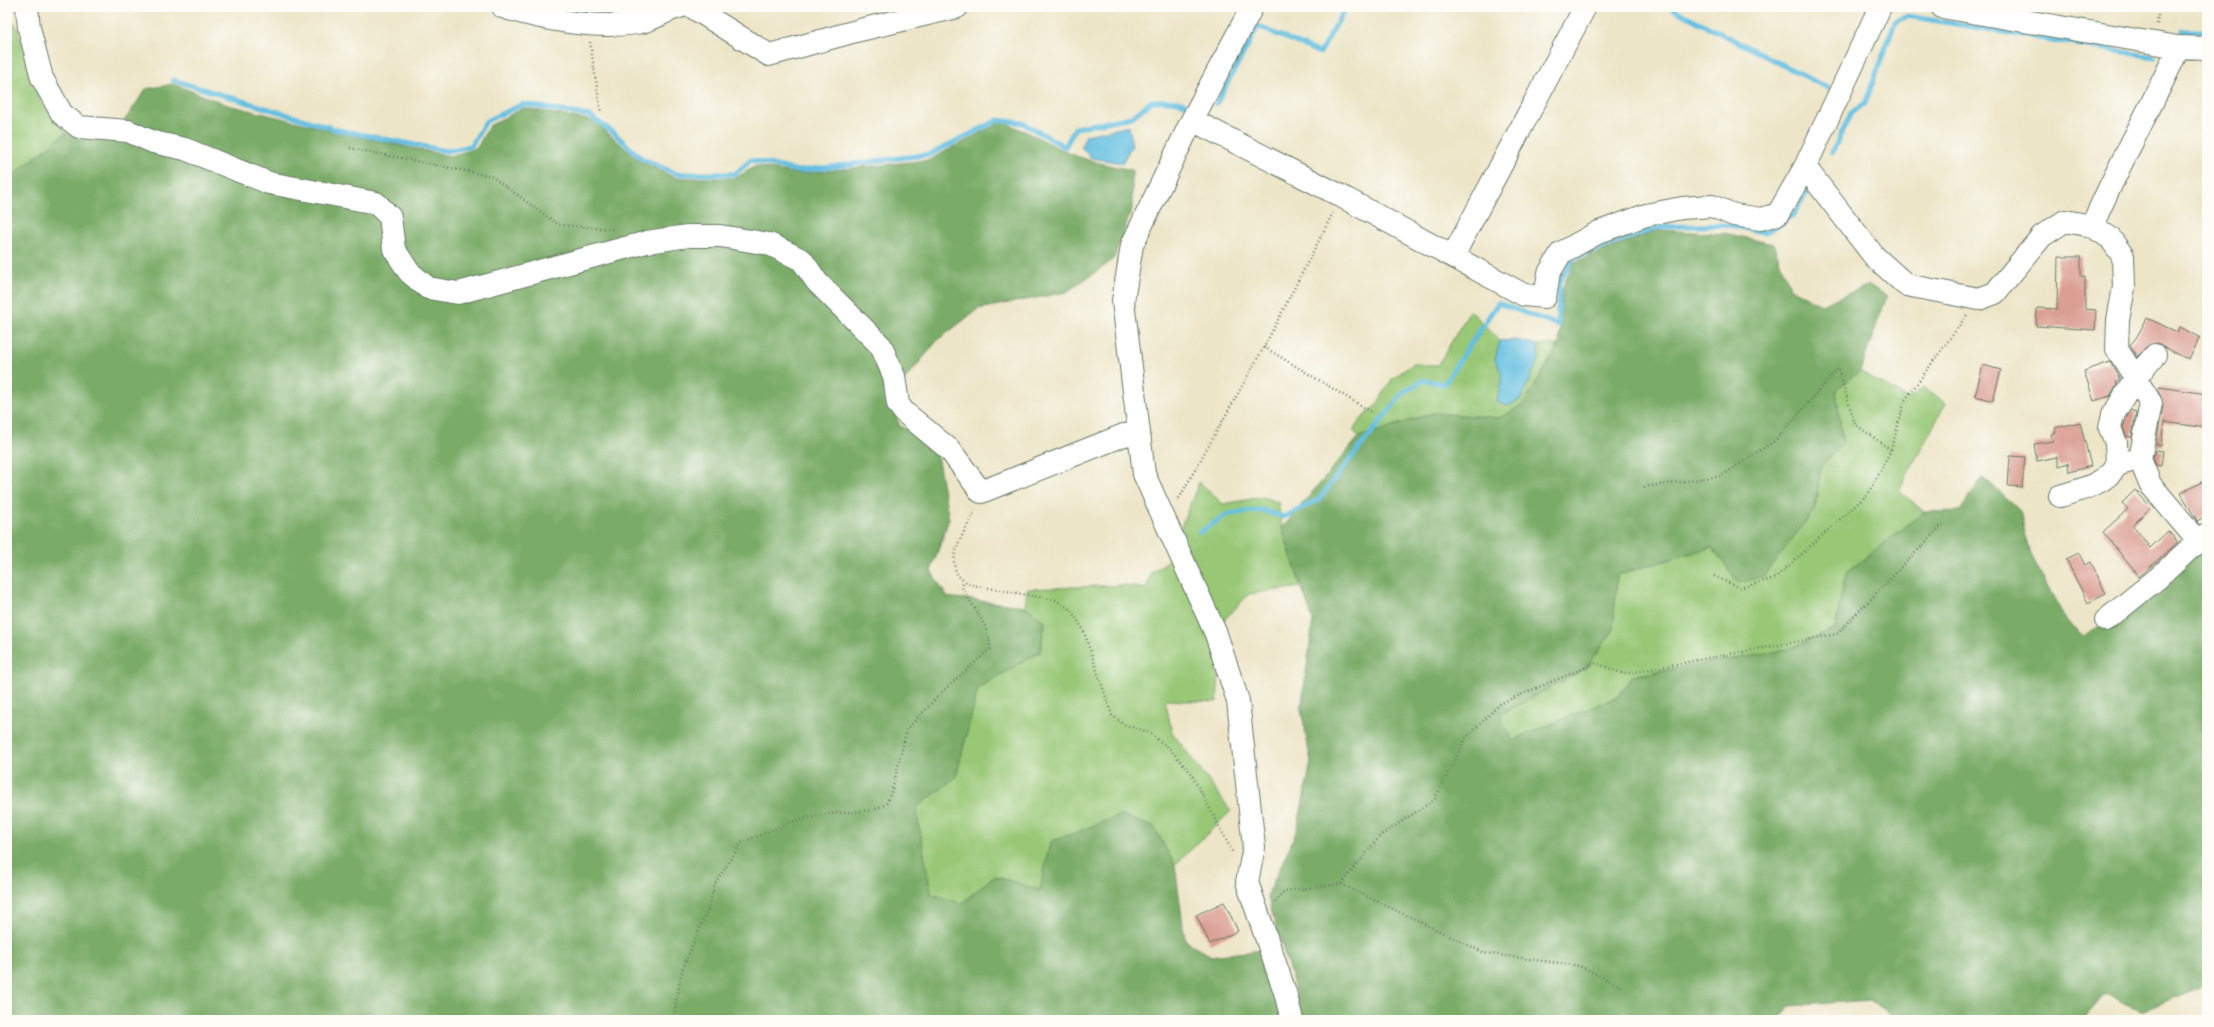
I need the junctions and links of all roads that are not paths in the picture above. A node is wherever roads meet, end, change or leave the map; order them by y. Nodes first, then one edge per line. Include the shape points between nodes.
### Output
1 (503, 7) edge
2 (680, 7) edge
3 (692, 7) edge
4 (957, 7) edge
5 (1252, 7) edge
6 (1585, 7) edge
7 (1880, 7) edge
8 (1942, 7) edge
9 (25, 8) edge
10 (2178, 47) junction
11 (2207, 48) edge
12 (1192, 120) junction
13 (1805, 167) junction
14 (2092, 226) junction
15 (1453, 256) junction
16 (2155, 355) dead end
17 (2136, 377) junction
18 (1138, 434) junction
19 (2140, 459) junction
20 (2117, 465) junction
21 (2060, 496) dead end
22 (2203, 537) edge
23 (2106, 620) dead end
24 (1292, 1020) edge

1 - 2 street via 588,24 638,23
3 - 4 street via 769,56 860,30
5 - 12 street
6 - 15 street
7 - 13 street
8 - 10 street
9 - 18 street via 42,78 62,114 79,127 128,130 153,142 185,149 269,183 376,203 390,217 394,250 409,272 428,288 458,293 647,242 688,236 720,236 769,244 802,260 817,282 881,346 894,376 898,404 904,412 950,450 981,492 1124,435
10 - 11 street
10 - 14 street via 2154,101 2108,187
12 - 15 street
12 - 18 street via 1132,245 1123,301
13 - 14 street via 1874,256 1906,285 1979,299 1995,293 2042,236 2065,220
13 - 15 street via 1778,214 1760,219 1712,206 1682,208 1646,215 1599,232 1561,254 1550,273 1544,297 1524,294
14 - 17 street via 2110,238 2123,256 2124,287 2118,320 2117,349
16 - 17 street
17 - 19 street via 2151,404
17 - 20 street via 2113,414 2110,428 2116,443
18 - 24 street via 1144,474 1216,634 1238,701 1254,847 1247,882 1285,992
19 - 20 street
19 - 22 street via 2150,484
20 - 21 street via 2113,472 2100,482
22 - 23 street

